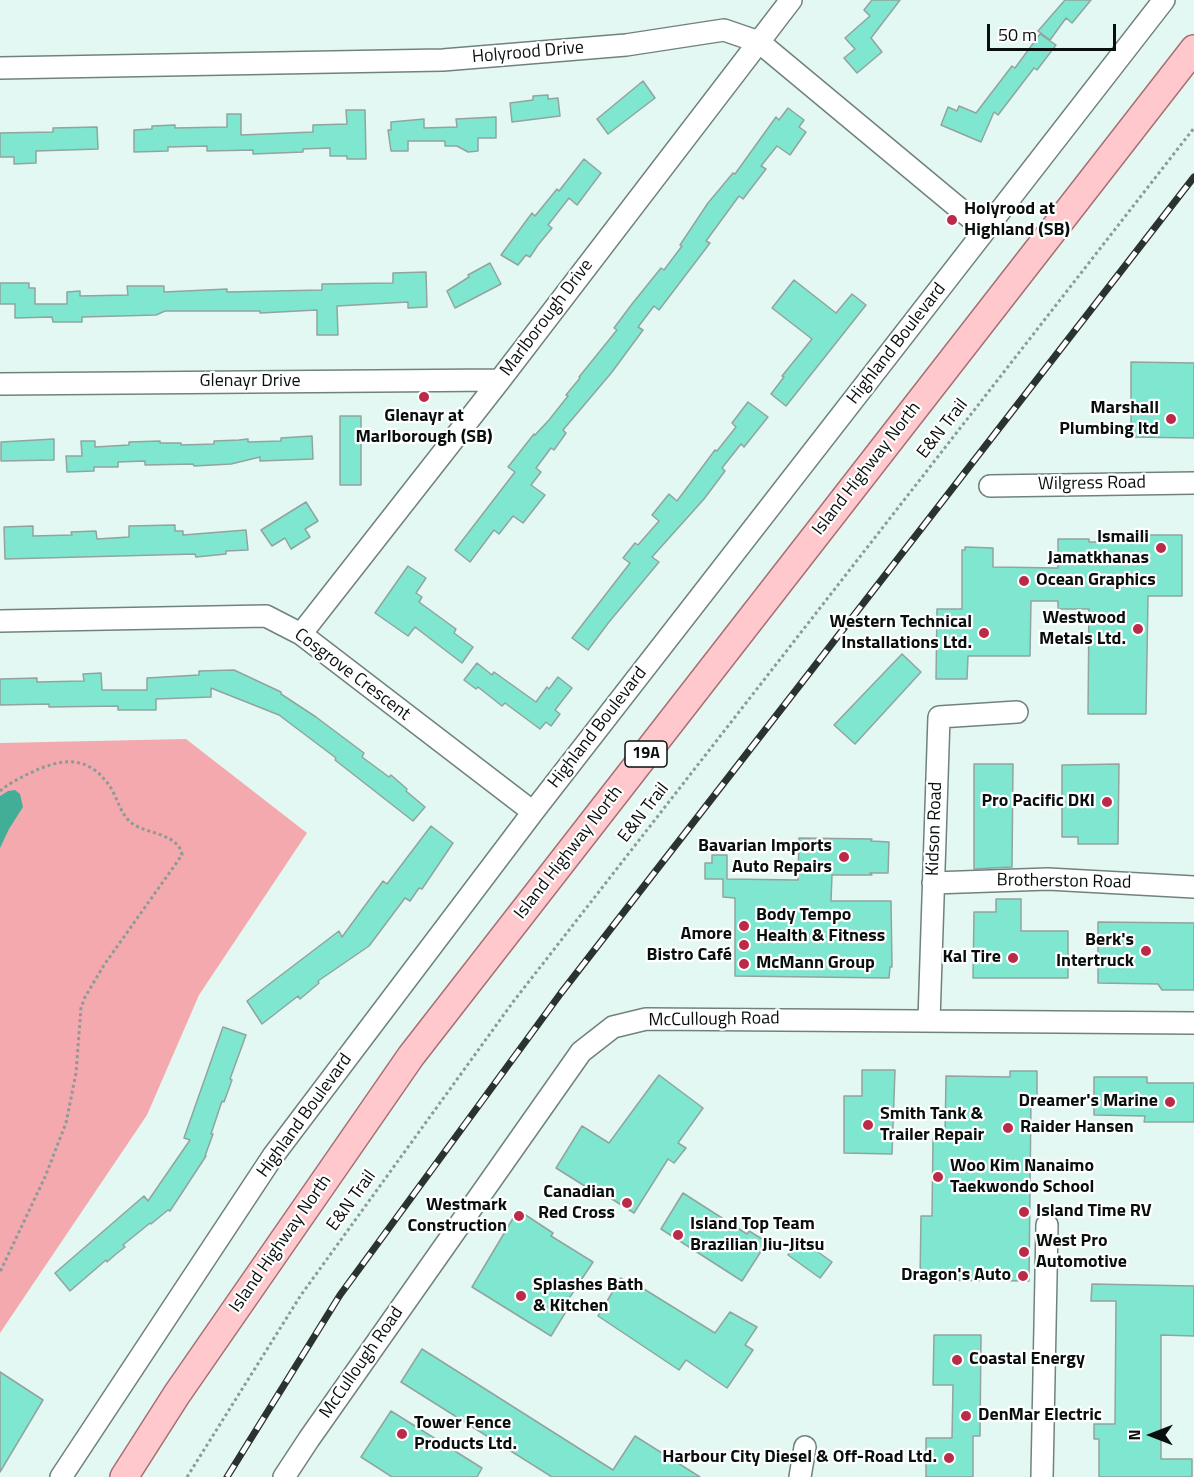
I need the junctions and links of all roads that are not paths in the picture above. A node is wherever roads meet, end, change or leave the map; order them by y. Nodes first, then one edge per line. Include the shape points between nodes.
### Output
1 (790, 0) edge
2 (1164, 0) edge
3 (759, 42) junction
4 (1194, 49) edge
5 (0, 68) edge
6 (986, 230) junction
7 (500, 380) junction
8 (0, 384) edge
9 (1194, 483) edge
10 (990, 486) dead end
11 (0, 621) edge
12 (300, 634) junction
13 (1017, 712) dead end
14 (533, 812) junction
15 (933, 883) junction
16 (1194, 887) edge
17 (929, 1020) junction
18 (1194, 1023) edge
19 (1047, 1225) dead end
20 (805, 1447) dead end
21 (61, 1477) edge
22 (124, 1477) edge
23 (284, 1477) edge
24 (800, 1477) edge
25 (1042, 1477) edge

1 - 3 street, Marlborough Drive
2 - 6 street, Highland Boulevard
3 - 5 street, Holyrood Drive via 724,30 626,45 443,60
3 - 6 street, Holyrood Drive
3 - 7 street, Marlborough Drive
4 - 22 main road, Island Highway North / 19A via 411,1056
6 - 14 street, Highland Boulevard
7 - 8 street, Glenayr Drive
7 - 12 street, Marlborough Drive
9 - 10 street, Wilgress Road
11 - 12 street, Cosgrove Crescent via 266,616
12 - 14 street, Cosgrove Crescent
13 - 15 street, Kidson Road via 939,717
14 - 21 street, Highland Boulevard via 273,1156
15 - 16 street, Brotherston Road via 1048,879
15 - 17 street, Kidson Road
17 - 18 street, McCullough Road
17 - 23 street, McCullough Road via 646,1019 613,1027 581,1052
19 - 25 street
20 - 24 street

